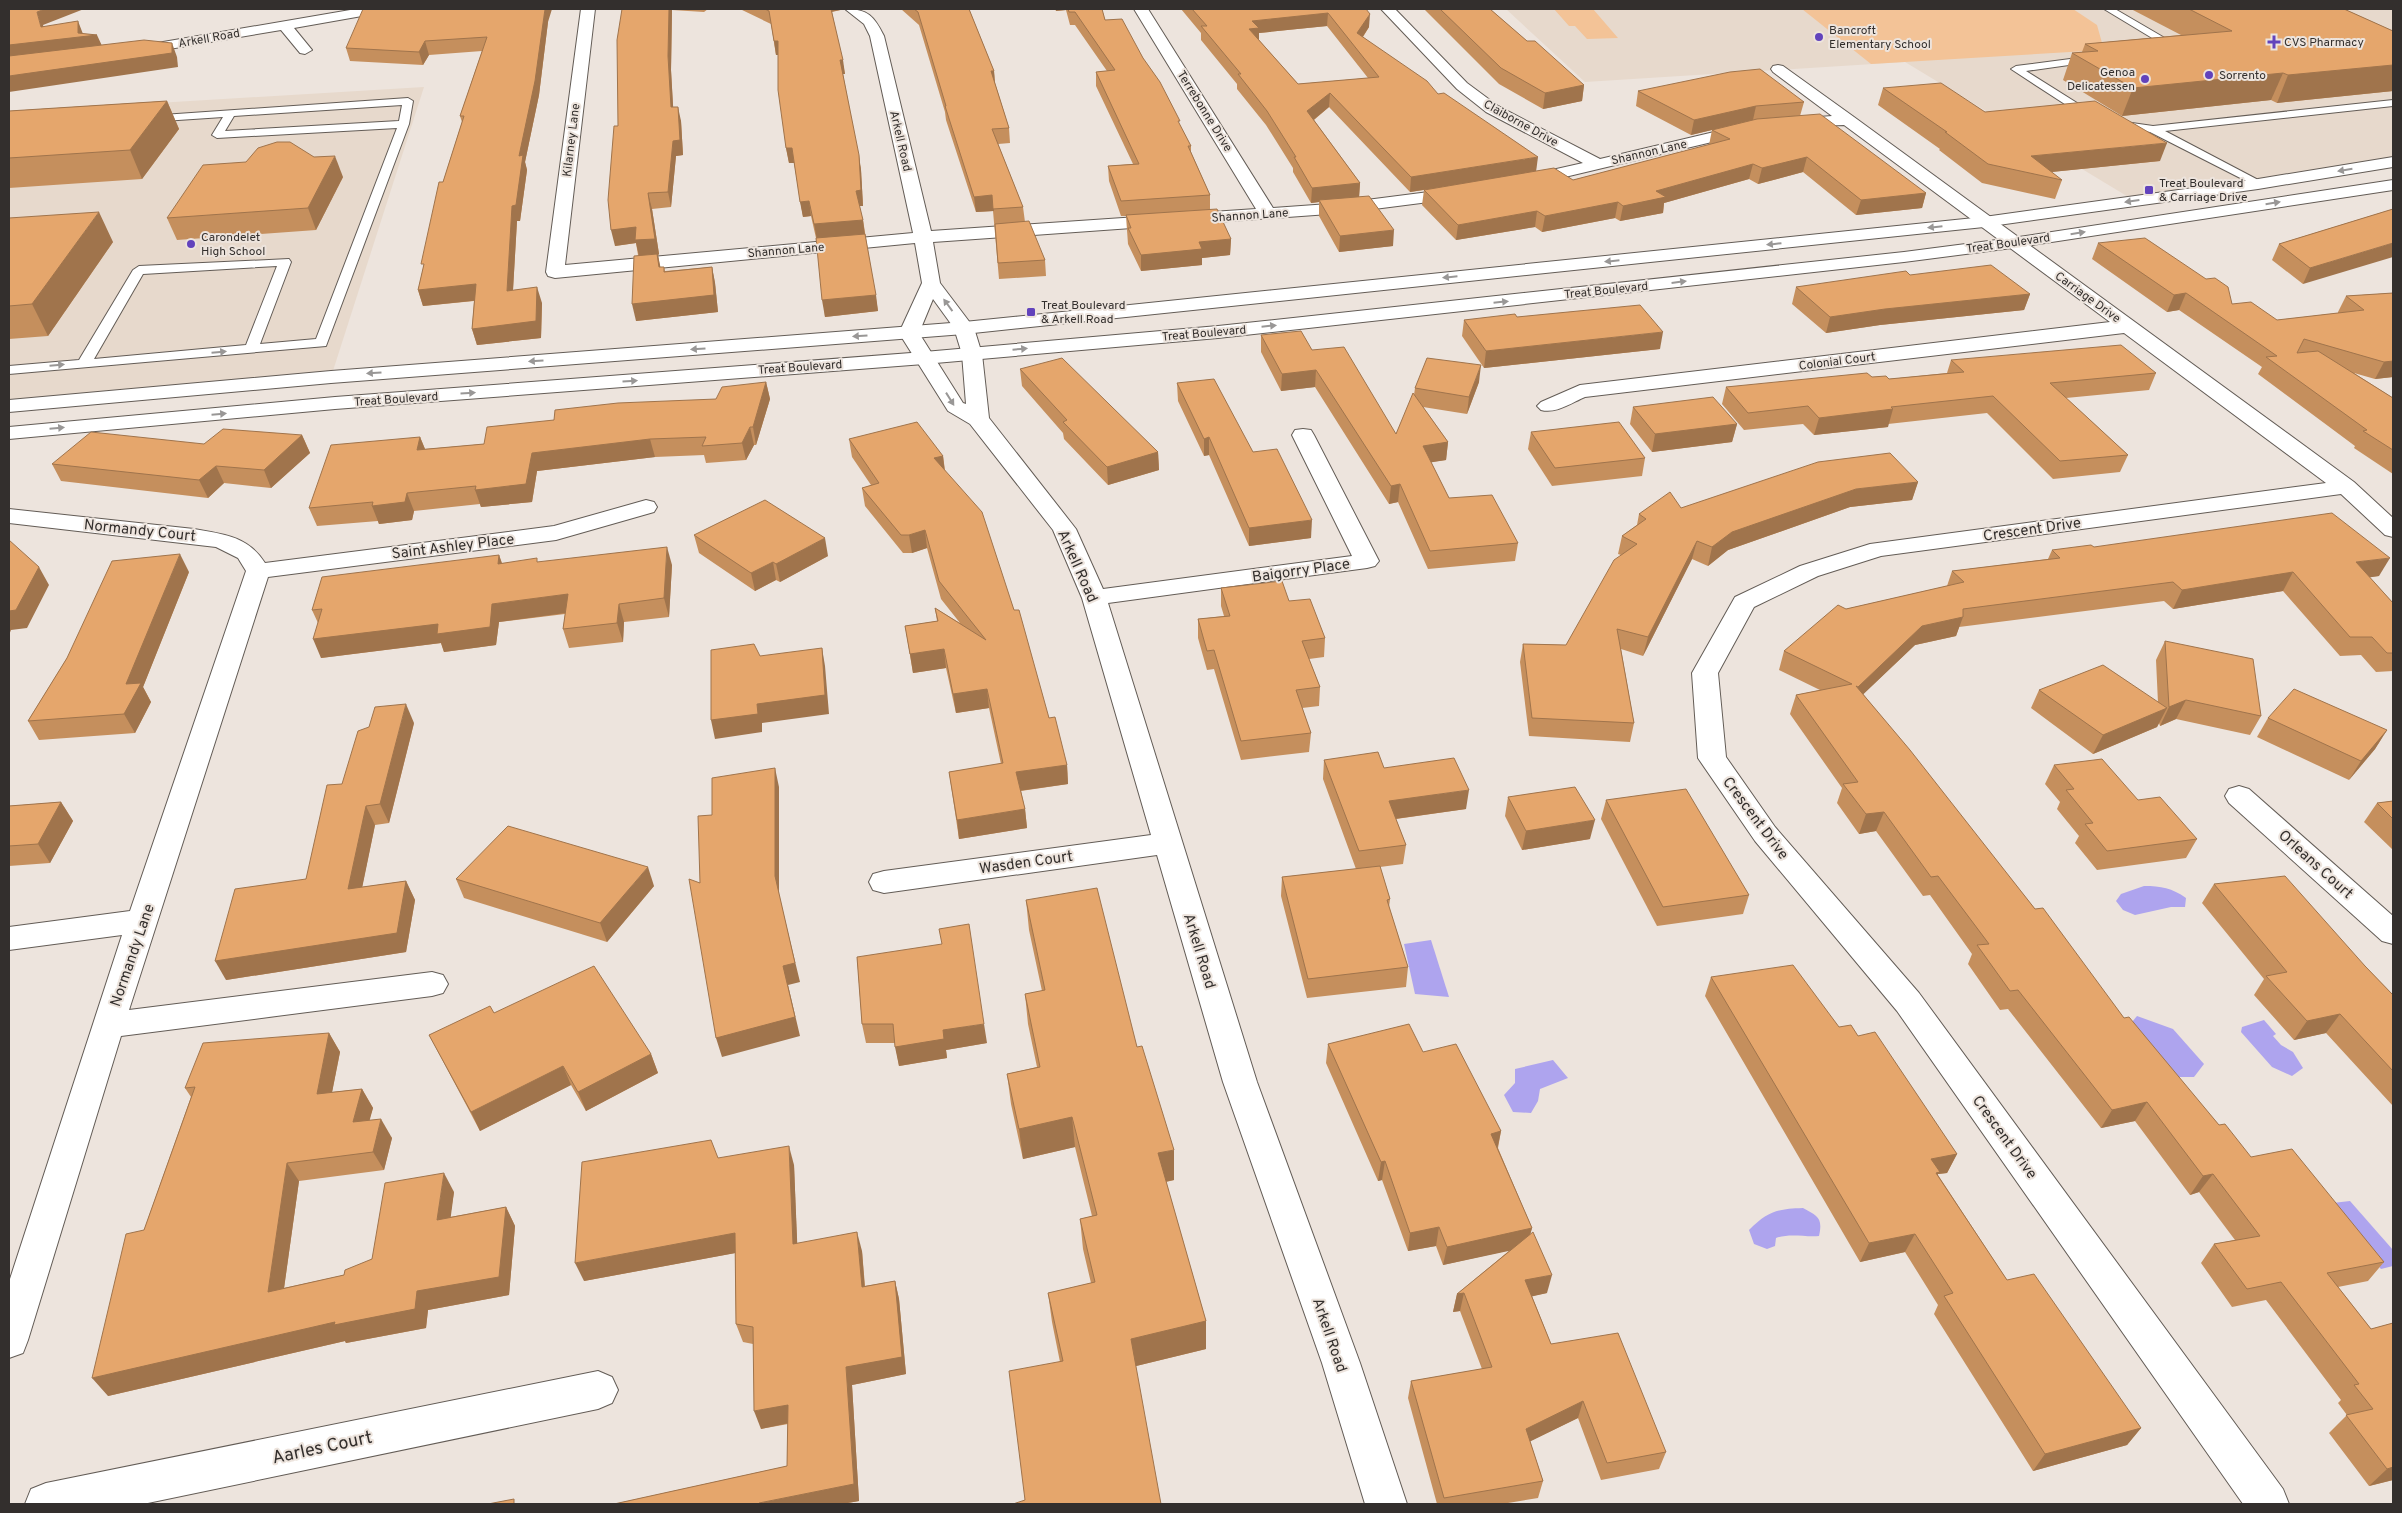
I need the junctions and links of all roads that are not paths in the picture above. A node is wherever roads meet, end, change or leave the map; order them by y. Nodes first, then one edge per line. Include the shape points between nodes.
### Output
1 (379, 9) edge
2 (588, 9) edge
3 (852, 9) edge
4 (1141, 9) edge
5 (1388, 9) edge
6 (2109, 9) edge
7 (284, 24) junction
8 (306, 50) dead end
9 (2144, 52) edge
10 (122, 53) edge
11 (2108, 58) edge
12 (1778, 69) dead end
13 (2393, 103) edge
14 (231, 113) junction
15 (134, 119) edge
16 (1848, 120) junction
17 (404, 124) junction
18 (2153, 129) junction
19 (2393, 162) edge
20 (1598, 164) junction
21 (1513, 184) edge
22 (2258, 184) junction
23 (2393, 185) edge
24 (1479, 190) edge
25 (1268, 214) junction
26 (1984, 222) junction
27 (923, 237) junction
28 (2012, 243) junction
29 (555, 272) joint
30 (931, 282) junction
31 (2129, 326) junction
32 (964, 328) junction
33 (909, 333) junction
34 (321, 343) joint
35 (251, 349) junction
36 (972, 354) junction
37 (924, 358) junction
38 (84, 363) junction
39 (9, 370) edge
40 (9, 406) edge
41 (1548, 406) dead end
42 (978, 419) junction
43 (9, 433) edge
44 (1303, 435) dead end
45 (2346, 487) junction
46 (646, 507) dead end
47 (9, 516) edge
48 (2393, 530) edge
49 (258, 572) junction
50 (1094, 598) junction
51 (2240, 796) dead end
52 (1168, 843) junction
53 (884, 882) dead end
54 (144, 921) junction
55 (2393, 933) edge
56 (9, 938) edge
57 (432, 984) dead end
58 (108, 1025) junction
59 (9, 1340) edge
60 (598, 1390) dead end
61 (46, 1504) edge
62 (1386, 1504) edge
63 (2268, 1504) edge

1 - 7 street, Arkell Road
2 - 29 street, Kilarney Lane
3 - 27 street, Arkell Road via 870,22 878,36
4 - 25 street, Terrebonne Drive
5 - 20 street, Claiborne Drive via 1462,86 1492,109
6 - 9 lane via 2170,44
7 - 8 street
7 - 10 street, Arkell Road
11 - 18 lane via 2016,69 2081,110 2116,124
12 - 16 street, Carriage Drive
13 - 18 lane
14 - 15 lane
14 - 17 lane via 408,102
14 - 17 lane via 217,135
16 - 20 street, Shannon Lane via 1767,126
16 - 26 street, Carriage Drive
17 - 34 lane
18 - 22 lane
19 -> 22 street, Treat Boulevard
20 - 21 street, Shannon Lane
22 -> 26 street, Treat Boulevard
28 -> 23 street, Treat Boulevard
24 - 25 street, Shannon Lane via 1343,208
25 - 27 street, Shannon Lane
26 - 28 street, Carriage Drive
26 -> 32 street, Treat Boulevard
27 - 29 street, Shannon Lane
27 - 30 street, Arkell Road
28 - 31 street, Carriage Drive
36 -> 28 street, Treat Boulevard via 1450,308
32 -> 30 street, Arkell Road
30 - 33 street
31 - 41 street, Colonial Court via 1580,391
31 - 45 street, Carriage Drive
32 - 33 street, Treat Boulevard
32 - 36 street, Arkell Road
33 - 37 street, Arkell Road
33 -> 40 street, Treat Boulevard via 330,377
34 - 35 lane
38 -> 35 lane
35 - 38 lane via 285,262 139,270
36 - 37 street, Treat Boulevard
36 - 42 street, Arkell Road
37 -> 42 street, Arkell Road via 955,407
43 -> 37 street, Treat Boulevard via 355,402
39 -> 38 lane
42 - 50 street, Arkell Road via 1064,529
44 - 50 street, Baigorry Place via 1367,562
45 - 48 street, Carriage Drive
45 - 63 street, Crescent Drive via 1878,549 1810,571 1744,602 1705,673 1712,758 1765,834 1908,1002
46 - 49 street, Saint Ashley Place via 556,533
47 - 49 street, Normandy Court via 222,541 247,553
49 - 54 street, Normandy Lane
50 - 52 street, Arkell Road
51 - 55 street, Orleans Court
52 - 53 street, Wasden Court
52 - 62 street, Arkell Road via 1240,1082 1341,1363
54 - 56 street
54 - 58 street, Normandy Lane
57 - 58 street
58 - 59 street, Normandy Lane
60 - 61 street, Aarles Court

